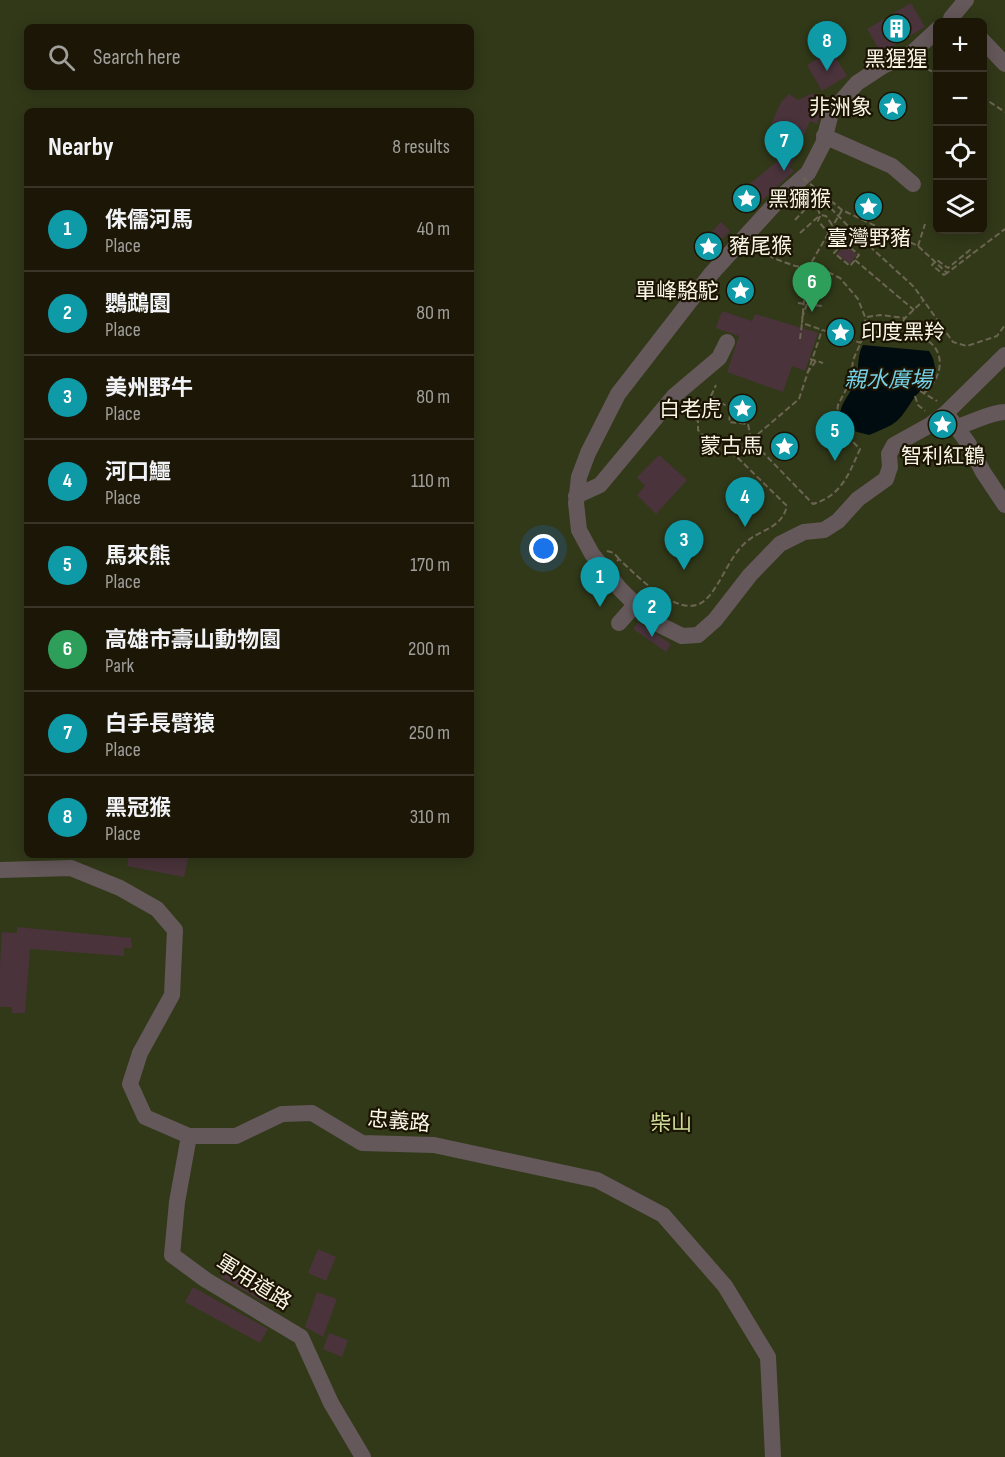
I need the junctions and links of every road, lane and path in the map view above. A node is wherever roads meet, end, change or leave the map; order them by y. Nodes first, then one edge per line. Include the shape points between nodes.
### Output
1 (966, 0) edge
2 (952, 18) edge
3 (933, 36) edge
4 (987, 45) edge
5 (1005, 64) edge
6 (987, 100) edge
7 (1005, 112) edge
8 (824, 136) junction
9 (800, 180) junction
10 (913, 184) dead end
11 (813, 201) junction
12 (842, 210) junction
13 (820, 215) junction
14 (795, 220) dead end
15 (925, 224) dead end
16 (1005, 229) edge
17 (800, 233) dead end
18 (746, 236) junction
19 (844, 242) junction
20 (840, 246) junction
21 (918, 246) junction
22 (974, 253) junction
23 (855, 260) junction
24 (947, 273) junction
25 (924, 300) junction
26 (798, 303) dead end
27 (807, 304) junction
28 (822, 306) dead end
29 (914, 310) junction
30 (802, 318) junction
31 (865, 318) junction
32 (906, 318) junction
33 (801, 323) junction
34 (1005, 326) edge
35 (822, 330) junction
36 (866, 332) junction
37 (894, 335) junction
38 (800, 339) dead end
39 (727, 342) dead end
40 (861, 344) junction
41 (1005, 355) edge
42 (810, 359) dead end
43 (816, 361) junction
44 (823, 363) dead end
45 (807, 373) junction
46 (717, 386) dead end
47 (920, 391) dead end
48 (924, 393) junction
49 (711, 396) junction
50 (1005, 412) edge
51 (951, 420) junction
52 (751, 440) junction
53 (736, 456) junction
54 (576, 496) junction
55 (1005, 505) edge
56 (606, 571) junction
57 (635, 605) junction
58 (619, 623) dead end
59 (0, 870) edge
60 (189, 1136) junction
61 (363, 1457) edge
62 (773, 1457) edge

1 - 2 lane
3 - 8 lane via 912,54 857,83 831,113
4 - 5 lane
6 - 7 path
8 - 9 lane via 808,173
8 - 10 lane via 892,166
9 - 11 path
9 - 12 path, bridge
9 - 18 lane
9 - 25 path
11 - 13 path
11 - 14 path
12 - 21 path, bridge
12 - 30 path, bridge via 807,270
13 - 17 path
13 - 19 path via 826,216
13 - 20 path via 818,221
15 - 21 path
16 - 22 path, bridge
18 - 31 path via 773,258 822,269 840,278 858,299
18 - 54 lane via 660,336 618,394 588,453
19 - 20 path
19 - 23 path via 860,255
20 - 23 path via 834,253 850,267
21 - 24 path, bridge
22 - 24 path, bridge
22 - 24 path via 970,250 948,268 937,260 932,265 944,275
23 - 29 path
25 - 29 path
25 - 34 path via 953,342 967,346 977,343 997,336
26 - 27 path
27 - 28 path
27 - 30 path
29 - 32 path
30 - 33 path, bridge
31 - 32 path
31 - 36 path
32 - 37 path
33 - 35 path, bridge
33 - 38 path
35 - 40 path, bridge
35 - 45 path, bridge
36 - 37 path
36 - 40 path
37 - 48 path via 918,336 941,357 939,375
39 - 54 lane via 719,358 674,396 600,485
40 - 52 path via 853,360 851,381 836,412 839,426 860,448 849,474 829,499 813,504 804,498 798,486
41 - 51 lane
42 - 43 path
43 - 44 path
43 - 45 path
45 - 52 path, bridge via 799,399
46 - 49 path
47 - 48 path
48 - 51 path via 936,399
49 - 52 path via 731,409 729,422 748,424
49 - 53 path via 705,407 695,404 687,413 698,421 698,430 706,439
50 - 51 lane via 969,425
51 - 55 lane
51 - 57 lane via 894,445 886,479 858,498 824,530 804,532 780,544 705,632 692,636 671,633
52 - 53 path
53 - 56 path via 787,506 772,528 743,544 704,601 687,605 670,600 650,588 619,559
54 - 56 lane via 579,530
56 - 57 lane
57 - 58 lane
59 - 60 lane, 忠義路 via 71,868 120,888 157,909 175,930 172,995 140,1053 130,1083 145,1117
60 - 61 lane, 軍用道路 via 172,1255 301,1337 331,1403
60 - 62 lane, 忠義路 via 236,1136 282,1114 312,1113 362,1143 434,1145 597,1180 663,1215 725,1286 768,1357

